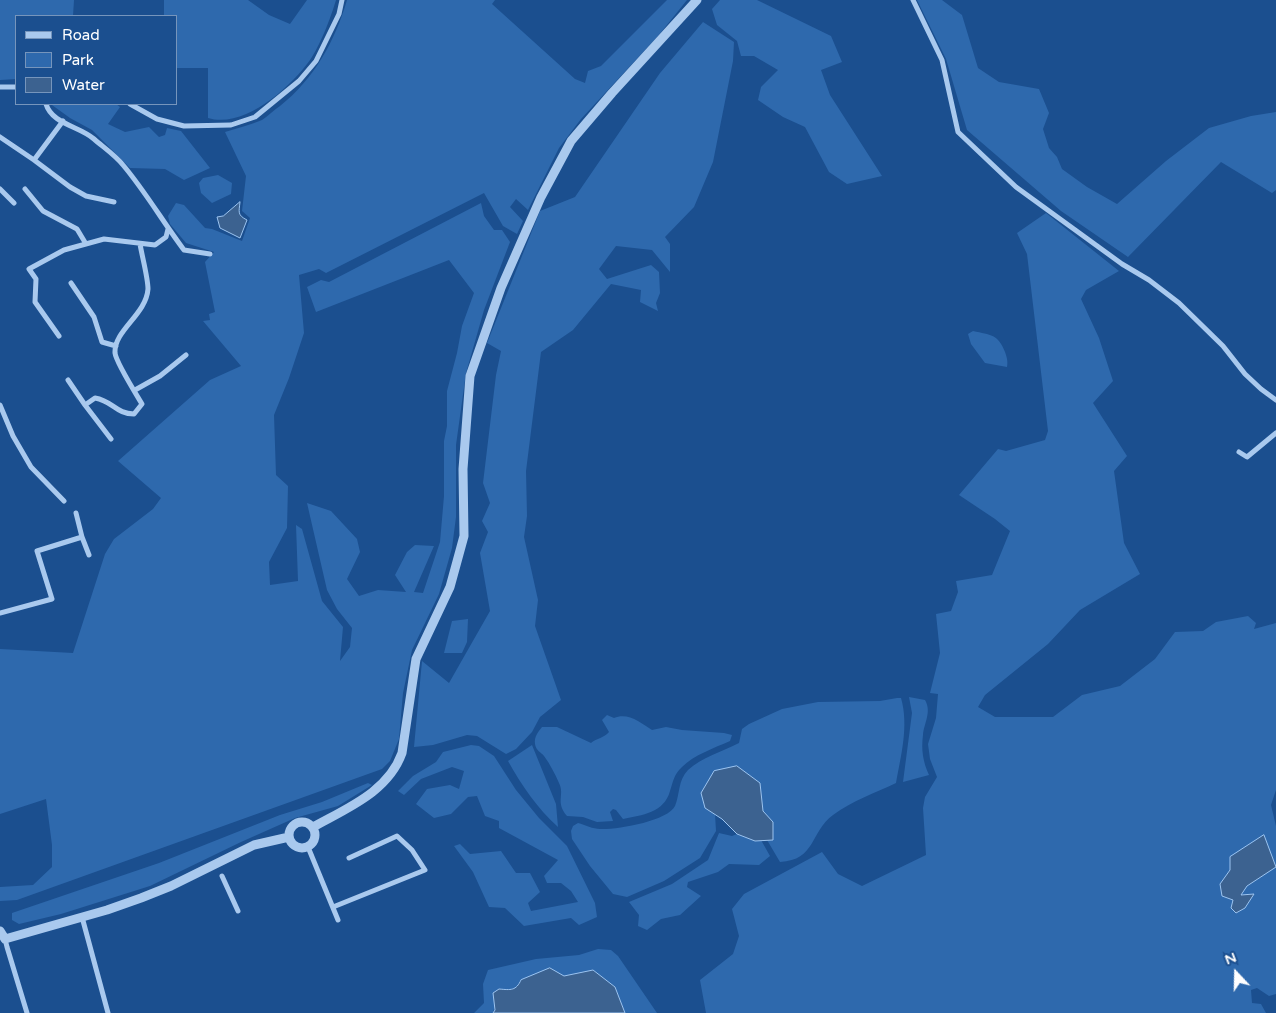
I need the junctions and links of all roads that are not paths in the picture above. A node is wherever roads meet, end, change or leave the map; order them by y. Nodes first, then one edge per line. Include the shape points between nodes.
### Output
1 (342, 0) edge
2 (697, 0) edge
3 (913, 0) edge
4 (0, 87) edge
5 (15, 87) edge
6 (46, 105) edge
7 (132, 105) edge
8 (62, 121) junction
9 (0, 137) edge
10 (34, 160) junction
11 (0, 189) edge
12 (25, 189) dead end
13 (114, 202) dead end
14 (14, 203) dead end
15 (168, 229) junction
16 (86, 244) junction
17 (140, 244) junction
18 (210, 254) dead end
19 (71, 283) dead end
20 (59, 336) dead end
21 (116, 346) junction
22 (186, 355) dead end
23 (68, 380) dead end
24 (134, 390) junction
25 (1276, 400) edge
26 (0, 405) edge
27 (85, 405) junction
28 (1276, 432) edge
29 (111, 439) dead end
30 (1239, 452) dead end
31 (64, 501) dead end
32 (76, 513) dead end
33 (82, 537) junction
34 (89, 555) dead end
35 (0, 613) edge
36 (313, 827) junction
37 (290, 837) junction
38 (308, 847) junction
39 (349, 858) dead end
40 (222, 876) dead end
41 (333, 908) junction
42 (238, 911) dead end
43 (82, 917) junction
44 (338, 920) dead end
45 (0, 931) edge
46 (6, 939) junction
47 (27, 1013) edge
48 (108, 1013) edge

1 - 7 street via 339,14 316,61 299,81 255,117 231,125 184,126 157,119
2 - 36 street via 571,141 540,198 500,288 470,376 463,469 464,536 450,587 416,658 398,765 384,783 360,801
3 - 25 street via 942,60 958,132 1016,187 1179,303 1246,374
4 - 5 street
6 - 8 street via 54,117
8 - 10 street
8 - 15 street via 87,133 122,163
9 - 10 street
10 - 13 street via 86,196
11 - 14 street
12 - 16 street via 43,211 77,229
15 - 17 street via 166,237 154,245
15 - 18 street via 184,250
16 - 17 street via 104,239
16 - 20 street via 64,250 29,268 36,279 35,302
17 - 21 street via 148,290 139,314 123,331
19 - 21 street via 94,317 102,342
21 - 24 street via 115,355
22 - 24 street via 160,376
23 - 27 street
24 - 27 street via 142,404 134,414 124,414 105,400 95,398
26 - 31 street via 31,467
27 - 29 street
28 - 30 street via 1246,457
32 - 33 street
33 - 34 street
33 - 35 street via 37,551 52,599
36 - 37 street via 307,823 296,824 290,830
36 - 38 street via 315,838
37 - 38 street via 296,847
37 - 43 street via 254,845 167,888
38 - 41 street
39 - 41 street via 397,836 412,850 425,870
40 - 42 street
41 - 44 street
43 - 46 street
43 - 48 street
45 - 46 street
46 - 47 street

